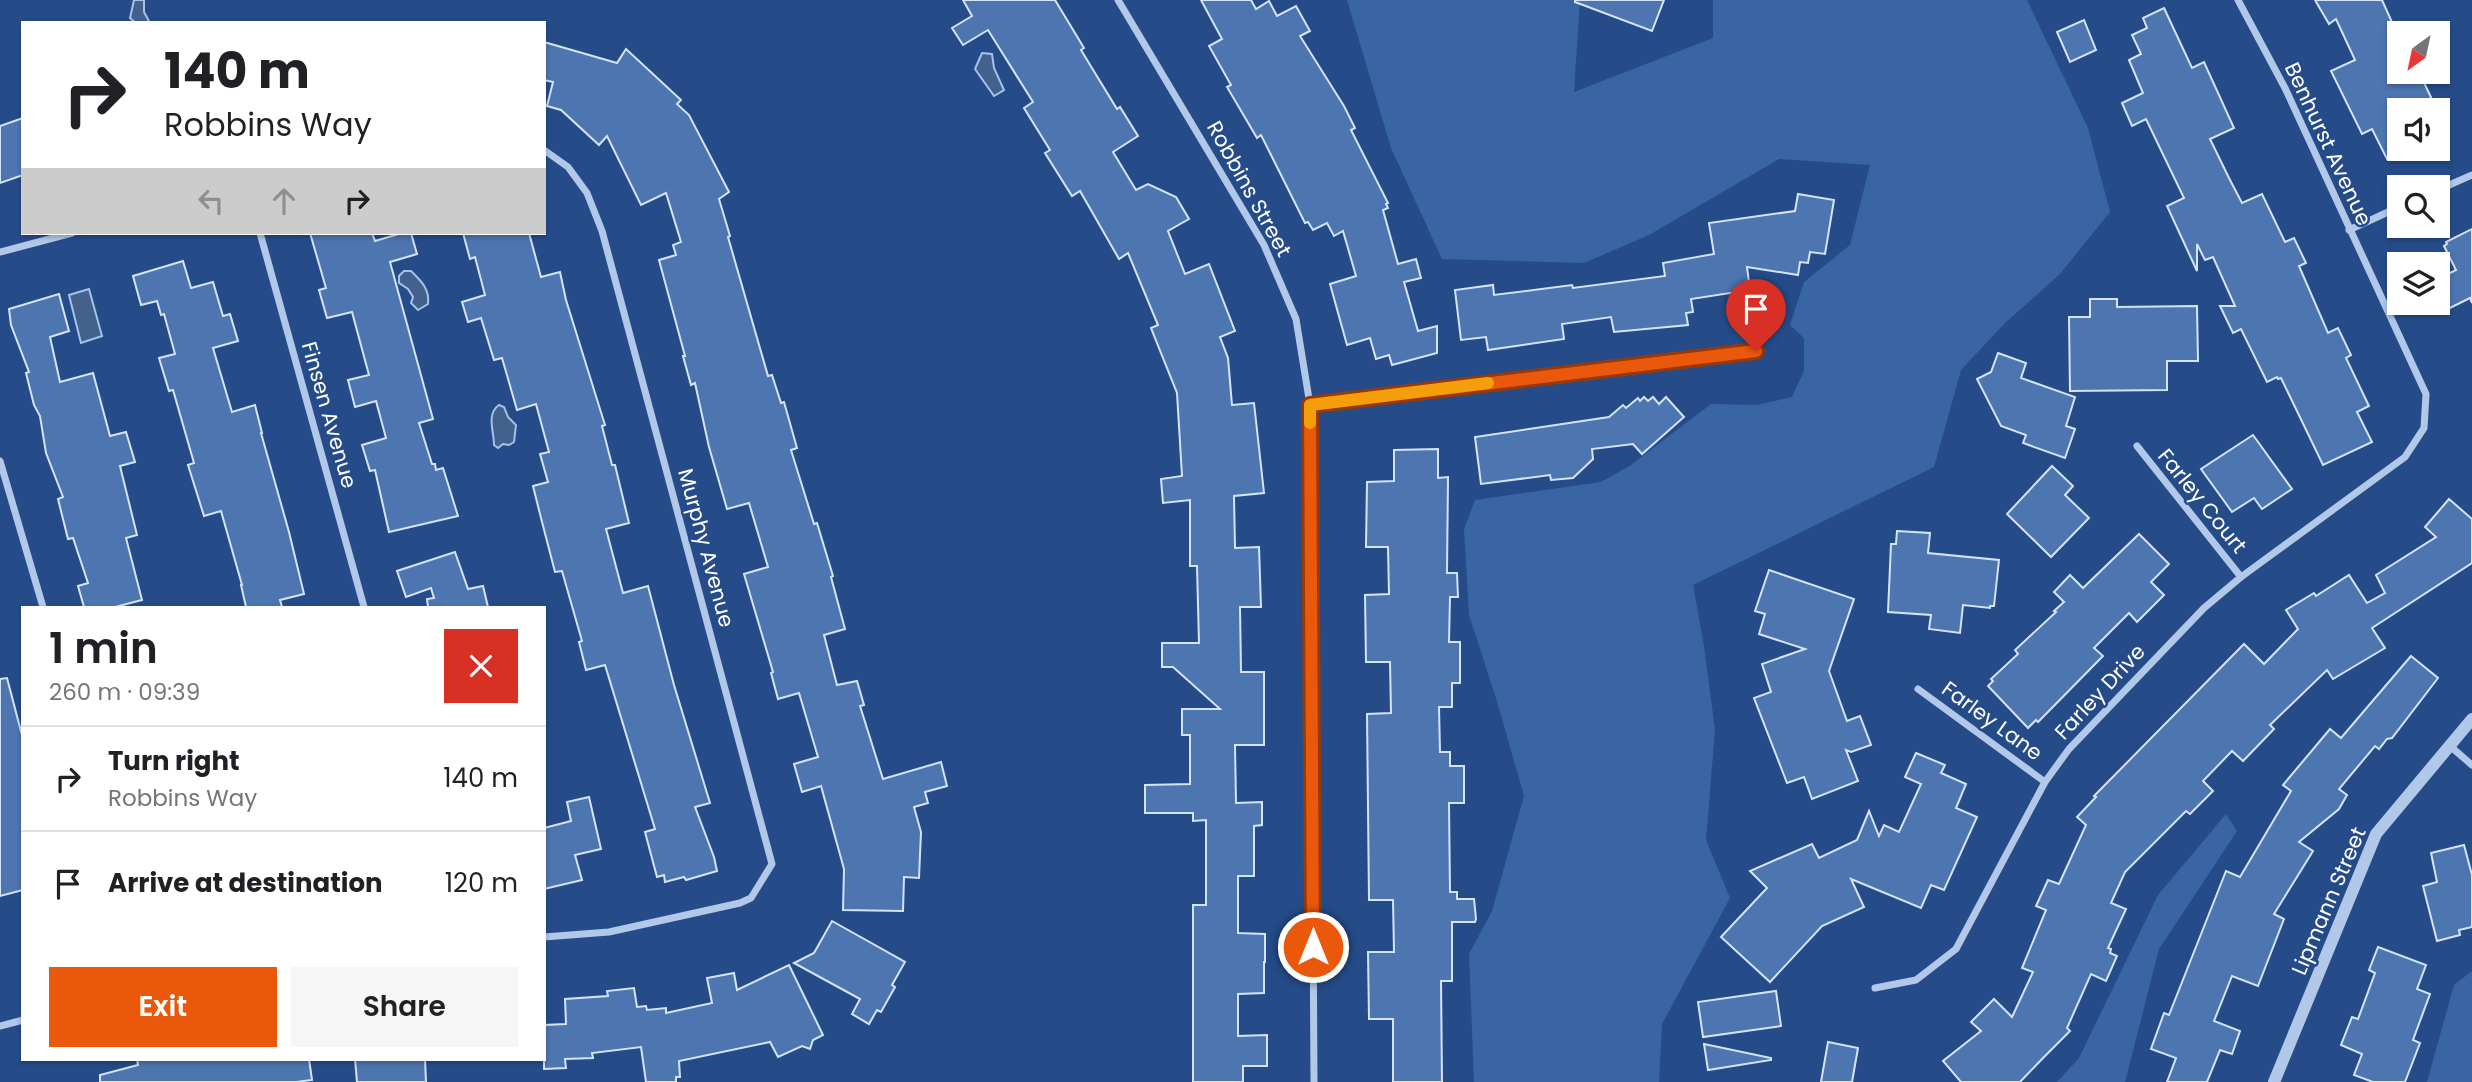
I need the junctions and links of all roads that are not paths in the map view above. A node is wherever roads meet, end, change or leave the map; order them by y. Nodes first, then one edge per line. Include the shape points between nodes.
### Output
1 (1118, 0) edge
2 (2238, 0) edge
3 (546, 151) edge
4 (2472, 175) edge
5 (2450, 185) edge
6 (2387, 212) edge
7 (2348, 230) junction
8 (65, 235) edge
9 (261, 235) edge
10 (0, 253) edge
11 (1756, 351) dead end
12 (1310, 405) junction
13 (2137, 446) dead end
14 (2405, 457) joint
15 (0, 461) edge
16 (2241, 577) junction
17 (43, 606) edge
18 (364, 606) edge
19 (1918, 689) dead end
20 (2472, 719) edge
21 (2449, 746) junction
22 (2472, 765) edge
23 (2045, 782) junction
24 (546, 937) edge
25 (1875, 988) dead end
26 (21, 1021) edge
27 (0, 1026) edge
28 (1314, 1082) edge
29 (2274, 1082) edge

1 - 12 street, Robbins Street via 1264,245 1296,319
2 - 7 street, Benhurst Avenue via 2285,88
3 - 24 street, Murphy Avenue via 568,167 587,193 602,231 772,864 751,898 740,903 609,932
4 - 5 street
6 - 7 street
7 - 14 street, Benhurst Avenue via 2426,394 2424,428
8 - 10 street
9 - 18 street, Finsen Avenue
11 - 12 street
12 - 28 street, Robbins Street
13 - 16 street, Farley Court
14 - 16 street, Farley Drive
15 - 17 street
16 - 23 street, Farley Drive via 2204,608 2079,738
19 - 23 street, Farley Lane
20 - 21 street, Lipmann Street
21 - 22 street
21 - 29 street, Lipmann Street via 2376,834
23 - 25 street, Farley Drive via 1956,949 1916,980
26 - 27 street

